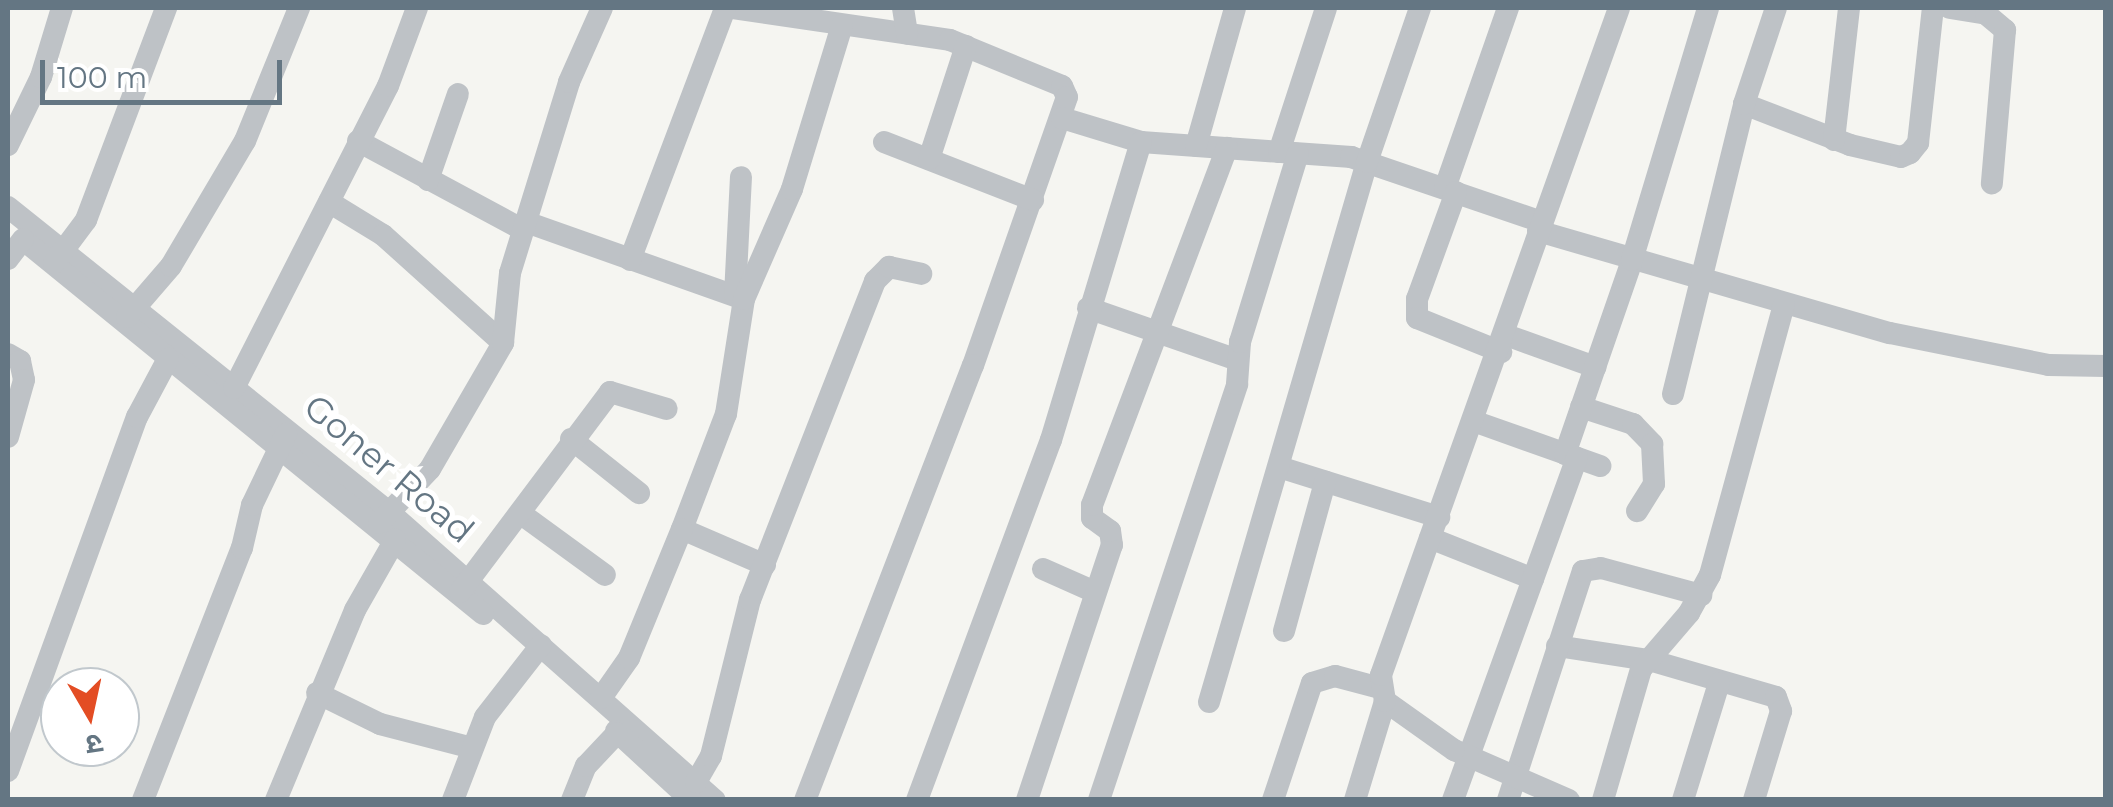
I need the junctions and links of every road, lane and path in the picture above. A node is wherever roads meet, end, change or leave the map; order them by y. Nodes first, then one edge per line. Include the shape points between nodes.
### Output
1 (62, 8) edge
2 (166, 8) edge
3 (299, 8) edge
4 (417, 8) edge
5 (602, 8) edge
6 (725, 8) edge
7 (734, 8) edge
8 (903, 8) edge
9 (1234, 8) edge
10 (1326, 8) edge
11 (1420, 8) edge
12 (1508, 8) edge
13 (1619, 8) edge
14 (1708, 8) edge
15 (1776, 8) edge
16 (1850, 8) edge
17 (1933, 8) edge
18 (1950, 8) edge
19 (2004, 14) edge
20 (842, 25) junction
21 (907, 34) junction
22 (966, 46) junction
23 (458, 94) dead end
24 (1744, 104) junction
25 (1062, 118) junction
26 (1834, 140) junction
27 (358, 141) junction
28 (884, 142) dead end
29 (1141, 142) junction
30 (8, 145) edge
31 (1196, 146) junction
32 (1227, 148) junction
33 (1288, 153) junction
34 (929, 159) junction
35 (1367, 162) junction
36 (741, 176) dead end
37 (428, 180) junction
38 (1992, 184) dead end
39 (1450, 190) junction
40 (1033, 200) junction
41 (329, 202) junction
42 (8, 207) edge
43 (525, 226) junction
44 (1540, 227) junction
45 (15, 233) edge
46 (59, 258) junction
47 (8, 259) edge
48 (630, 260) junction
49 (1632, 260) junction
50 (921, 274) dead end
51 (1700, 282) junction
52 (739, 297) junction
53 (1784, 304) junction
54 (1088, 308) junction
55 (129, 314) junction
56 (1162, 334) junction
57 (503, 342) junction
58 (1503, 343) junction
59 (8, 354) edge
60 (168, 360) junction
61 (1236, 360) junction
62 (2106, 366) edge
63 (1595, 367) junction
64 (234, 388) junction
65 (1673, 394) dead end
66 (1581, 406) junction
67 (667, 409) dead end
68 (1476, 422) junction
69 (8, 437) edge
70 (283, 438) junction
71 (572, 439) junction
72 (1570, 456) junction
73 (1600, 466) dead end
74 (1278, 467) junction
75 (1325, 482) junction
76 (639, 493) dead end
77 (1637, 511) dead end
78 (520, 513) junction
79 (387, 526) junction
80 (1435, 528) junction
81 (682, 529) junction
82 (765, 565) junction
83 (1043, 569) dead end
84 (605, 575) dead end
85 (1533, 578) junction
86 (464, 587) junction
87 (1095, 592) junction
88 (1701, 595) junction
89 (1284, 631) dead end
90 (1557, 646) junction
91 (536, 649) junction
92 (1650, 660) junction
93 (1719, 683) junction
94 (318, 693) junction
95 (1383, 694) junction
96 (601, 698) junction
97 (1210, 702) dead end
98 (617, 733) junction
99 (472, 748) junction
100 (1468, 758) junction
101 (8, 772) edge
102 (1510, 789) edge
103 (693, 791) edge
104 (280, 798) edge
105 (143, 800) edge
106 (453, 800) edge
107 (572, 800) edge
108 (714, 800) edge
109 (805, 800) edge
110 (917, 800) edge
111 (1027, 800) edge
112 (1099, 800) edge
113 (1273, 800) edge
114 (1355, 800) edge
115 (1454, 800) edge
116 (1569, 800) edge
117 (1603, 800) edge
118 (1683, 800) edge
119 (1754, 800) edge

1 - 30 street
2 - 46 street via 86,220
3 - 55 street via 245,142 171,266
4 - 27 street
5 - 43 street via 569,82
6 - 48 street
7 - 20 street
8 - 21 street
9 - 31 street
10 - 33 street
11 - 35 street
12 - 39 street
13 - 44 street
14 - 49 street
15 - 24 street
16 - 26 street
17 - 26 street via 1918,143 1901,157
18 - 19 street
19 - 38 street
20 - 21 street
20 - 52 street via 792,189
21 - 22 street
22 - 25 street via 1062,86
22 - 34 street
23 - 37 street
24 - 26 street
24 - 51 street
25 - 29 street
25 - 40 street
27 - 37 street
27 - 41 street
28 - 34 street
29 - 31 street
29 - 54 street
31 - 32 street
32 - 33 street
32 - 56 street
33 - 35 street
33 - 61 street
34 - 40 street
35 - 39 street
35 - 74 street
36 - 52 street
37 - 43 street
39 - 44 street
39 - 58 street via 1417,299 1418,318
40 - 109 street
41 - 57 street via 383,234
41 - 64 street
42 - 46 street, Goner Road
43 - 48 street
43 - 57 street via 510,272
44 - 49 street
44 - 58 street
45 - 46 street, Goner Road
45 - 47 street
46 - 55 street, Goner Road
48 - 52 street
49 - 51 street
49 - 63 street
50 - 82 street via 889,267 875,280
51 - 53 street
51 - 65 street
52 - 81 street via 726,414
53 - 62 street via 1984,354
53 - 88 street
54 - 56 street
54 - 110 street via 1051,440
55 - 60 street, Goner Road
55 - 64 street, Goner Road
56 - 61 street
56 - 87 street via 1092,505 1092,518 1113,538
57 - 79 street via 430,469
58 - 63 street
58 - 68 street
59 - 69 street via 24,369
60 - 70 street, Goner Road
60 - 101 street via 137,417
61 - 112 street via 1237,384
63 - 66 street
64 - 70 street, Goner Road
66 - 72 street
66 - 77 street via 1634,424 1652,444 1654,484
67 - 71 street via 610,392
68 - 72 street
68 - 80 street
70 - 79 street, Goner Road
70 - 105 street
71 - 76 street
71 - 78 street
72 - 73 street
72 - 85 street
74 - 75 street
74 - 97 street
75 - 80 street
75 - 89 street
78 - 84 street
78 - 86 street
79 - 86 street, Goner Road
79 - 94 street
80 - 85 street
80 - 95 street
81 - 82 street
81 - 96 street via 629,658
82 - 103 street via 728,670 712,756
83 - 87 street
85 - 100 street
86 - 91 street, Goner Road
87 - 111 street
88 - 90 street via 1590,568 1578,578
88 - 92 street
90 - 92 street
90 - 102 street
91 - 96 street, Goner Road
91 - 98 street, Goner Road
91 - 99 street via 500,693
92 - 93 street
92 - 117 street via 1636,681
93 - 118 street
93 - 119 street via 1770,694 1780,703
94 - 99 street via 380,724
94 - 104 street
95 - 100 street
95 - 113 street via 1335,676 1312,683
95 - 114 street
96 - 103 street, Goner Road
98 - 103 street, Goner Road
98 - 107 street via 586,766
99 - 106 street
100 - 102 street
100 - 115 street
102 - 116 street
103 - 108 street, Goner Road

